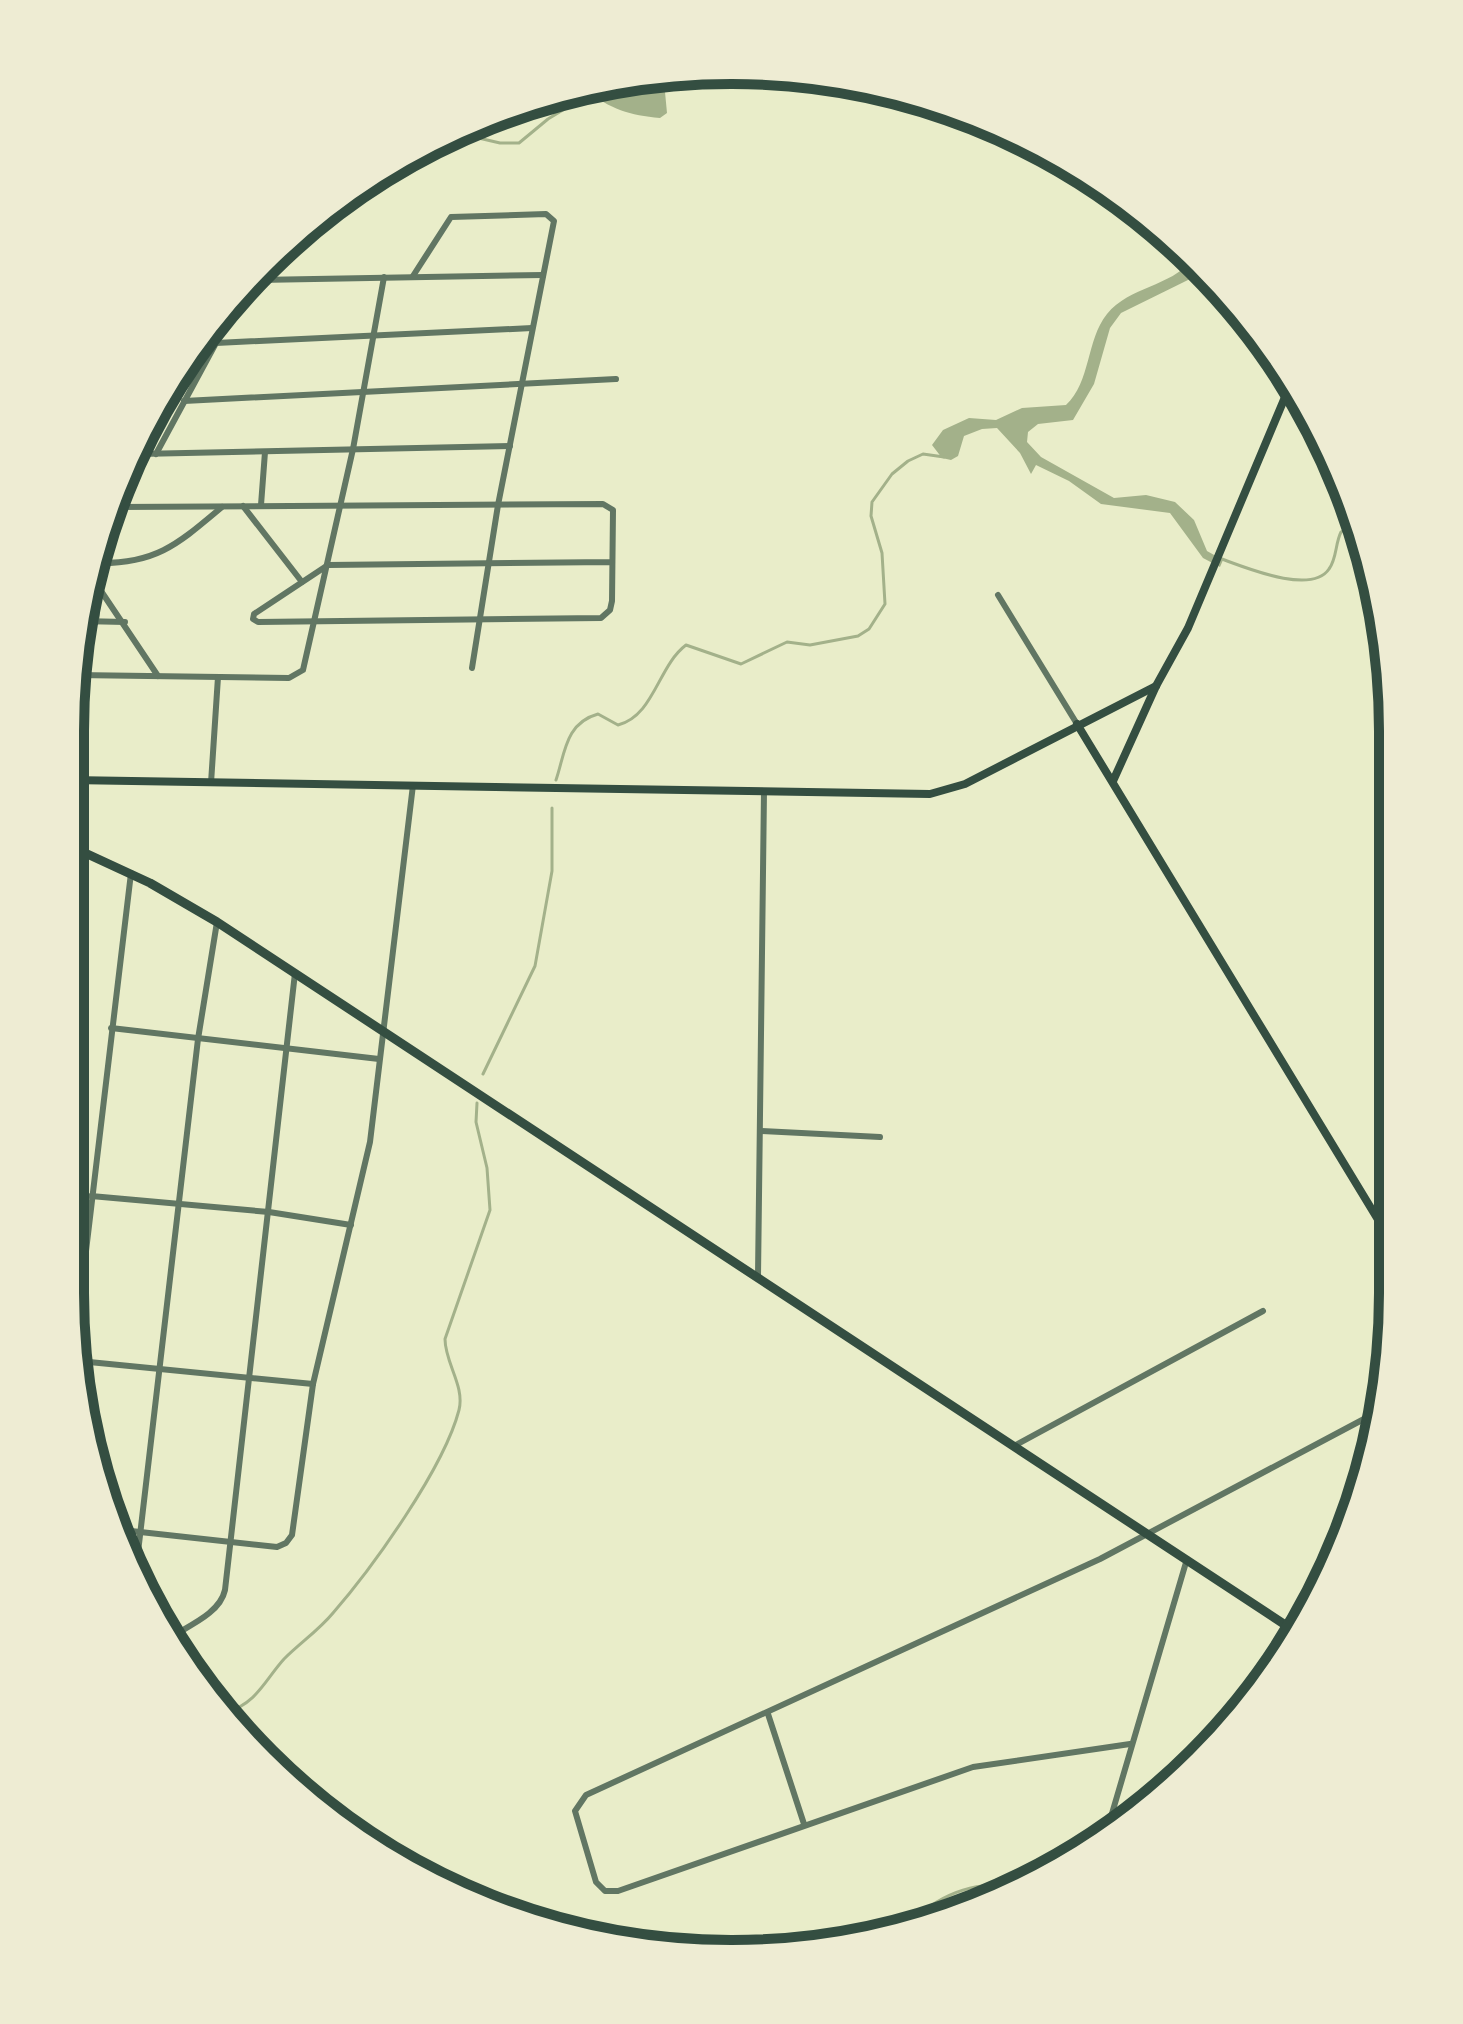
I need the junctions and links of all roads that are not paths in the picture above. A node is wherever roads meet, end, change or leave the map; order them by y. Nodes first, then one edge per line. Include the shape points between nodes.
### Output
1 (543, 275) junction
2 (413, 276) junction
3 (384, 277) junction
4 (269, 280) edge
5 (532, 328) junction
6 (221, 333) edge
7 (373, 337) junction
8 (216, 343) junction
9 (616, 379) dead end
10 (524, 383) junction
11 (362, 392) junction
12 (1285, 397) edge
13 (184, 401) junction
14 (510, 446) junction
15 (353, 449) junction
16 (265, 452) junction
17 (147, 454) edge
18 (156, 454) junction
19 (242, 505) junction
20 (261, 505) junction
21 (498, 505) junction
22 (340, 506) junction
23 (124, 507) edge
24 (222, 507) junction
25 (106, 562) edge
26 (612, 562) junction
27 (489, 563) junction
28 (328, 565) junction
29 (302, 582) junction
30 (100, 589) edge
31 (98, 595) edge
32 (998, 595) dead end
33 (480, 619) junction
34 (316, 621) junction
35 (96, 622) joint
36 (125, 622) junction
37 (472, 668) dead end
38 (87, 675) edge
39 (158, 676) junction
40 (218, 677) junction
41 (1156, 686) junction
42 (1077, 724) junction
43 (84, 780) edge
44 (1113, 781) junction
45 (211, 783) junction
46 (413, 785) junction
47 (764, 791) junction
48 (84, 852) edge
49 (131, 873) junction
50 (217, 922) junction
51 (295, 973) junction
52 (111, 1028) junction
53 (381, 1031) junction
54 (198, 1039) junction
55 (287, 1049) junction
56 (379, 1059) junction
57 (760, 1131) junction
58 (880, 1137) dead end
59 (91, 1196) junction
60 (178, 1203) junction
61 (269, 1212) junction
62 (1379, 1221) edge
63 (351, 1225) junction
64 (84, 1261) edge
65 (758, 1276) junction
66 (1263, 1311) dead end
67 (88, 1362) edge
68 (160, 1369) junction
69 (250, 1377) junction
70 (313, 1384) junction
71 (1367, 1417) edge
72 (1014, 1446) junction
73 (129, 1530) edge
74 (140, 1531) junction
75 (1150, 1535) junction
76 (233, 1542) junction
77 (138, 1551) edge
78 (1188, 1558) junction
79 (1286, 1625) edge
80 (180, 1631) edge
81 (768, 1714) junction
82 (1130, 1744) junction
83 (1111, 1817) edge
84 (804, 1824) junction

1 - 2 street
1 - 2 street via 555,223 546,214 454,216
1 - 5 street
2 - 3 street
3 - 4 street
3 - 7 street
5 - 7 street
5 - 10 street
6 - 8 street
7 - 8 street
7 - 11 street
8 - 13 street
9 - 10 street
10 - 11 street
10 - 14 street
11 - 13 street
11 - 15 street
12 - 41 main road via 1184,637
13 - 18 street
14 - 15 street
14 - 21 street
15 - 16 street
15 - 22 street
16 - 18 street
16 - 20 street
17 - 18 street
19 - 20 street
19 - 24 street
19 - 29 street
20 - 22 street
21 - 22 street
21 - 26 street via 603,504 613,510
21 - 27 street
22 - 28 street
23 - 24 street
24 - 25 street via 148,559
26 - 27 street
26 - 33 street via 612,601 607,614 591,621
27 - 28 street
27 - 33 street
28 - 29 street
28 - 34 street
29 - 34 street via 253,619
30 - 36 street
31 - 35 street
32 - 42 street
33 - 34 street
33 - 37 street
34 - 40 street via 303,670 289,678
35 - 36 street
36 - 39 street
38 - 39 street
39 - 40 street
40 - 45 street
41 - 42 main road
41 - 44 main road
42 - 44 main road
42 - 47 main road via 945,791
43 - 45 main road
44 - 62 main road
45 - 46 main road
46 - 47 main road
46 - 53 street
47 - 57 street
48 - 49 main road
49 - 50 main road
49 - 52 street
50 - 51 main road
50 - 54 street
51 - 53 main road
51 - 55 street
52 - 54 street
52 - 59 street
53 - 56 street
53 - 65 main road
54 - 55 street
54 - 60 street
55 - 56 street
55 - 61 street
56 - 63 street via 370,1142
57 - 58 street
57 - 65 street
59 - 60 street
59 - 64 street
60 - 61 street
60 - 68 street
61 - 63 street
61 - 69 street
63 - 70 street
65 - 72 main road
66 - 72 street
67 - 68 street
68 - 69 street
68 - 74 street
69 - 70 street
69 - 76 street
70 - 76 street via 292,1535 277,1547
71 - 75 street
72 - 75 main road
73 - 74 street
74 - 76 street
74 - 77 street
75 - 78 main road
75 - 81 street
76 - 80 street via 221,1602
78 - 79 main road
78 - 82 street
81 - 84 street
81 - 84 street via 586,1795 575,1811 596,1882 605,1891 618,1891
82 - 83 street
82 - 84 street via 973,1767

